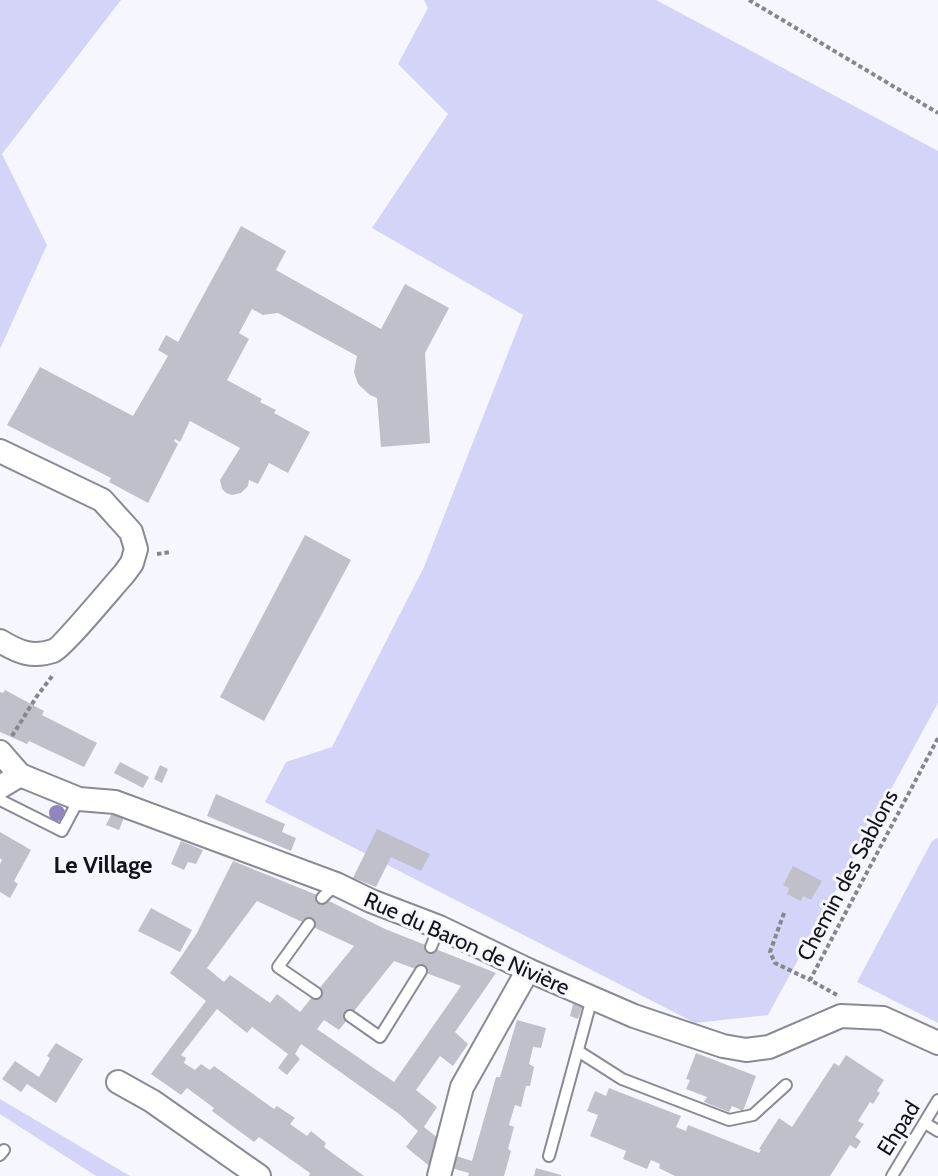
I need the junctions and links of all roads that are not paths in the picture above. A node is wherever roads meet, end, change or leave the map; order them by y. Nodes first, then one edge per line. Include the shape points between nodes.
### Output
1 (0, 451) edge
2 (0, 641) edge
3 (0, 752) edge
4 (20, 775) junction
5 (0, 788) edge
6 (79, 799) junction
7 (0, 800) edge
8 (309, 924) dead end
9 (528, 970) junction
10 (421, 971) dead end
11 (316, 993) dead end
12 (592, 998) junction
13 (350, 1016) dead end
14 (938, 1043) edge
15 (578, 1051) junction
16 (118, 1082) dead end
17 (786, 1085) dead end
18 (938, 1100) edge
19 (925, 1123) junction
20 (938, 1131) edge
21 (549, 1156) dead end
22 (259, 1176) edge
23 (439, 1176) edge
24 (892, 1176) edge

1 - 2 street via 102,500 131,532 136,549 124,574 56,650 20,653
3 - 4 street
4 - 5 street
4 - 6 street, Rue du Baron de Nivière
6 - 7 lane via 62,831
6 - 9 street, Rue du Baron de Nivière via 115,802 329,891 371,901 435,937
8 - 11 lane via 278,967
9 - 12 street, Rue du Baron de Nivière
9 - 23 street via 462,1087
10 - 13 lane via 380,1037
12 - 14 street, Rue du Baron de Nivière via 656,1024 746,1050 769,1047 842,1016 883,1018
12 - 15 lane
15 - 17 lane via 622,1079 729,1120 753,1115
15 - 21 lane
16 - 22 street via 152,1101
18 - 19 lane, Ehpad
19 - 20 lane
19 - 24 lane, Ehpad

